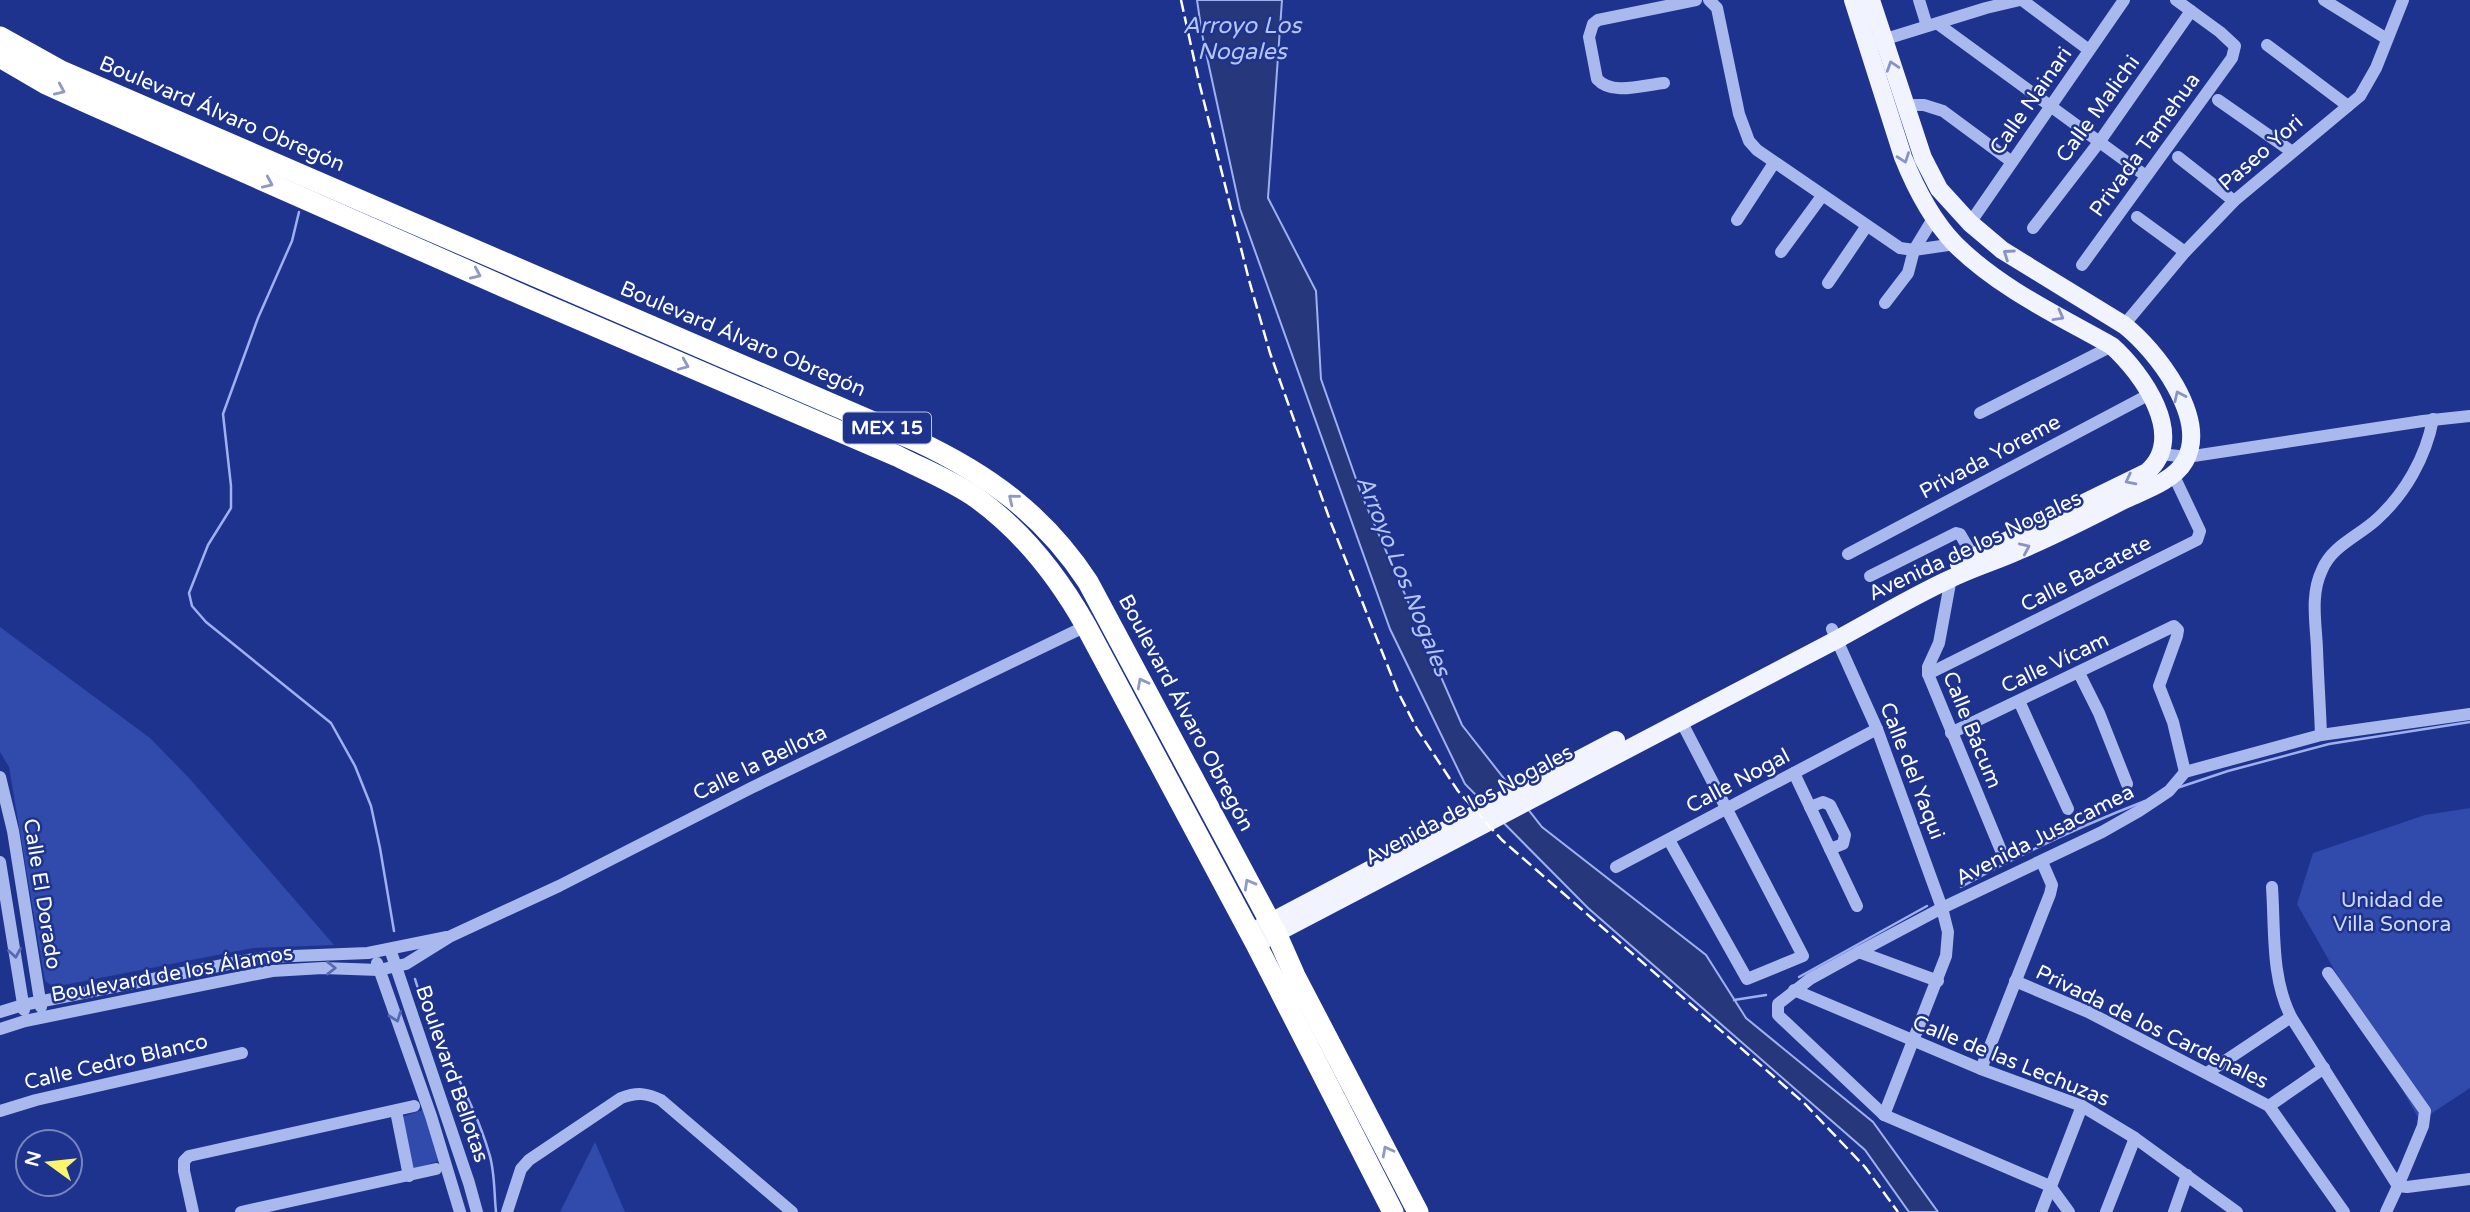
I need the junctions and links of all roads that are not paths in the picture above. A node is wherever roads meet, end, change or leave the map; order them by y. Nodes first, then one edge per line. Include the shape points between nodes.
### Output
1 (1696, 0) edge
2 (1709, 0) edge
3 (1853, 0) edge
4 (1871, 0) edge
5 (1919, 0) edge
6 (2021, 0) edge
7 (2124, 0) edge
8 (2176, 0) edge
9 (2324, 0) edge
10 (2403, 0) edge
11 (1985, 4) edge
12 (2192, 11) junction
13 (1932, 25) junction
14 (0, 37) edge
15 (2387, 38) junction
16 (1875, 42) junction
17 (2267, 46) dead end
18 (2089, 50) junction
19 (0, 57) edge
20 (1664, 83) dead end
21 (2218, 100) dead end
22 (1904, 105) junction
23 (2348, 106) junction
24 (2050, 107) junction
25 (2100, 141) junction
26 (2291, 151) junction
27 (2178, 157) dead end
28 (2012, 162) junction
29 (1774, 163) junction
30 (2146, 176) junction
31 (1822, 196) junction
32 (2234, 201) junction
33 (1934, 217) junction
34 (2137, 217) dead end
35 (1737, 220) dead end
36 (1970, 223) junction
37 (1866, 227) junction
38 (2033, 228) dead end
39 (1955, 244) junction
40 (1914, 250) junction
41 (2185, 252) junction
42 (1781, 253) dead end
43 (2082, 265) dead end
44 (1828, 283) dead end
45 (1885, 303) dead end
46 (2124, 325) junction
47 (2112, 345) junction
48 (2150, 394) junction
49 (1980, 413) dead end
50 (2470, 416) edge
51 (2433, 419) junction
52 (2190, 424) junction
53 (2162, 428) junction
54 (2161, 454) junction
55 (2187, 457) junction
56 (2174, 474) junction
57 (1849, 554) dead end
58 (1973, 556) junction
59 (1870, 576) dead end
60 (1951, 578) junction
61 (1086, 626) junction
62 (1835, 634) junction
63 (2080, 673) junction
64 (1928, 674) junction
65 (2020, 701) junction
66 (2470, 714) edge
67 (1681, 721) junction
68 (1877, 729) junction
69 (1951, 733) junction
70 (2321, 735) junction
71 (2185, 772) junction
72 (1794, 773) junction
73 (0, 777) edge
74 (2127, 784) dead end
75 (1523, 795) junction
76 (1810, 807) junction
77 (2068, 808) dead end
78 (1726, 810) junction
79 (1669, 840) junction
80 (1830, 849) junction
81 (2002, 853) dead end
82 (0, 862) edge
83 (2042, 862) junction
84 (1616, 867) dead end
85 (2272, 887) dead end
86 (1857, 906) dead end
87 (1942, 908) junction
88 (1273, 928) junction
89 (452, 936) junction
90 (1253, 939) junction
91 (390, 949) junction
92 (373, 952) junction
93 (1859, 952) junction
94 (395, 968) junction
95 (379, 970) junction
96 (2328, 973) dead end
97 (1937, 981) junction
98 (2015, 981) junction
99 (1794, 990) junction
100 (40, 1001) junction
101 (23, 1005) junction
102 (0, 1012) edge
103 (2291, 1017) junction
104 (43, 1018) junction
105 (25, 1021) junction
106 (0, 1029) edge
107 (1913, 1042) junction
108 (242, 1053) dead end
109 (2324, 1068) junction
110 (1981, 1069) junction
111 (2207, 1073) junction
112 (440, 1098) junction
113 (420, 1105) junction
114 (2082, 1105) junction
115 (2269, 1107) junction
116 (0, 1111) edge
117 (396, 1111) junction
118 (1884, 1115) junction
119 (2135, 1138) junction
120 (462, 1162) junction
121 (442, 1168) junction
122 (2187, 1175) junction
123 (409, 1176) junction
124 (2470, 1179) edge
125 (2050, 1186) junction
126 (2398, 1186) junction
127 (193, 1212) edge
128 (241, 1212) edge
129 (460, 1212) edge
130 (477, 1212) edge
131 (507, 1212) edge
132 (792, 1212) edge
133 (1393, 1212) edge
134 (1418, 1212) edge
135 (2041, 1212) edge
136 (2069, 1212) edge
137 (2106, 1212) edge
138 (2174, 1212) edge
139 (2237, 1212) edge
140 (2344, 1212) edge
141 (2386, 1212) edge

1 - 20 street via 1598,20 1591,30 1601,83 1614,89
2 - 29 street via 1717,8 1744,128 1757,150
3 - 16 main road
4 - 16 main road
5 - 13 street
6 - 11 street
6 - 18 street
7 - 18 street, Calle Nainari
8 - 12 street
9 - 15 street
10 - 15 street, Paseo Yori
11 - 13 street
12 - 25 street, Calle Malichi
12 - 30 street, Privada Tamehua via 2235,46 2232,58
13 - 16 street
13 - 24 street
88 -> 14 highway, Boulevard Álvaro Obregón / MEX 15 via 1082,573 1036,516 991,481 917,440 61,71
15 - 23 street, Paseo Yori via 2368,83
22 -> 16 main road
16 -> 33 main road via 1903,157
17 - 23 street
18 - 24 street, Calle Nainari
19 -> 61 highway, Boulevard Álvaro Obregón / MEX 15 via 68,94 954,484 1009,525 1060,585
21 - 26 street
22 - 28 street via 1943,111
22 - 36 main road via 1935,182
23 - 26 street, Paseo Yori
24 - 25 street
24 - 28 street, Calle Nainari
25 - 30 street
25 - 38 street, Calle Malichi
26 - 32 street, Paseo Yori
27 - 32 street
28 - 36 street, Calle Nainari
29 - 31 street
29 - 35 street
30 - 43 street, Privada Tamehua
31 - 37 street
31 - 42 street
32 - 41 street, Paseo Yori
33 - 39 main road
33 - 40 street
34 - 41 street
46 -> 36 main road via 2020,262
37 - 40 street via 1900,248
37 - 44 street
39 - 40 street
39 -> 47 main road via 2003,282
40 - 45 street via 1908,273
41 - 46 street, Paseo Yori
52 -> 46 main road via 2155,354
47 - 48 main road
47 - 49 street
48 - 53 main road
48 - 57 street, Privada Yoreme
50 - 51 street
51 - 55 street
51 - 70 street via 2419,464 2398,496 2328,558 2319,576 2315,608
52 - 53 main road
52 - 55 main road
53 - 54 main road
54 - 55 street
54 -> 58 main road, Avenida de los Nogales via 2155,465 2138,477
55 - 56 main road, Avenida de los Nogales
60 -> 56 main road, Avenida de los Nogales via 2033,545
56 - 64 street, Calle Bacatete via 2200,531 2197,540
58 - 59 street via 1960,534 1954,533
58 - 62 main road, Avenida de los Nogales
60 - 62 main road, Avenida de los Nogales
60 - 64 street, Calle Bácum
61 - 89 street, Calle la Bellota
61 - 90 highway, Boulevard Álvaro Obregón / MEX 15
62 - 67 main road, Avenida de los Nogales
62 - 68 street, Calle del Yaqui
62 - 75 main road, Avenida de los Nogales
63 - 65 street, Calle Vícam
63 - 71 street, Calle Vícam via 2174,626 2178,629 2159,686
63 - 74 street
64 - 69 street, Calle Bácum
65 - 69 street, Calle Vícam
65 - 77 street
66 - 70 street, Avenida Jusacamea
67 - 75 main road, Avenida de los Nogales
67 - 78 street
68 - 72 street, Calle Nogal
68 - 87 street, Calle del Yaqui
69 - 81 street, Calle Bácum
70 - 71 street, Avenida Jusacamea
71 - 83 street, Avenida Jusacamea via 2169,791 2139,811
72 - 76 street
72 - 78 street, Calle Nogal
73 - 100 street, Calle El Dorado
75 - 88 main road, Avenida de los Nogales
76 - 80 street
76 - 80 street via 1823,802 1829,805 1845,835 1843,844
78 - 79 street, Calle Nogal
78 - 79 street via 1803,956 1746,979
79 - 84 street, Calle Nogal
80 - 86 street
82 -> 101 street, Calle El Dorado
83 - 87 street, Avenida Jusacamea
83 - 98 street via 2051,889
85 - 103 street via 2278,983
87 - 93 street, Avenida Jusacamea
87 - 97 street, Calle del Yaqui via 1948,943
88 - 90 main road, Avenida de los Nogales
134 -> 88 highway, Boulevard Álvaro Obregón / MEX 15
89 - 91 street, Calle la Bellota
89 - 94 street, Calle la Bellota
90 - 133 highway, Boulevard Álvaro Obregón / MEX 15
91 - 92 street, Boulevard de los Álamos
91 - 94 street, Boulevard Bellotas
92 - 95 street, Boulevard Bellotas
92 - 100 street, Boulevard de los Álamos via 258,958
93 - 97 street
93 - 99 street, Avenida Jusacamea
94 - 95 street, Boulevard de los Álamos
94 - 112 street, Boulevard Bellotas
104 -> 95 street, Boulevard de los Álamos via 272,971
95 -> 113 street, Boulevard Bellotas
96 - 126 street via 2425,1111
97 - 107 street, Calle del Yaqui
98 - 110 street
98 - 111 street, Privada de los Cardenales via 2088,1012
99 - 107 street, Calle de las Lechuzas
99 - 118 street, Avenida Jusacamea via 1778,1004 1778,1015
100 - 101 street, Boulevard de los Álamos
100 - 104 street, Calle El Dorado
101 - 102 street, Boulevard de los Álamos
101 - 105 street, Calle El Dorado
103 - 109 street
103 - 111 street
104 - 105 street, Boulevard de los Álamos
105 - 106 street, Boulevard de los Álamos
107 - 110 street, Calle de las Lechuzas
107 - 118 street, Calle del Yaqui
108 - 116 street, Calle Cedro Blanco
109 - 115 street
109 - 126 street
110 - 114 street, Calle de las Lechuzas
111 - 115 street, Privada de los Cardenales
112 - 113 street
112 - 120 street, Boulevard Bellotas
113 - 117 street
113 - 121 street, Boulevard Bellotas
114 - 119 street, Calle de las Lechuzas
114 - 125 street
115 - 140 street, Privada de los Cardenales
117 - 123 street
117 - 127 street via 195,1154 184,1161
118 - 125 street
119 - 122 street, Calle de las Lechuzas
119 - 137 street
120 - 121 street
120 - 130 street, Boulevard Bellotas
121 - 123 street
121 - 129 street, Boulevard Bellotas
122 - 138 street
122 - 139 street, Calle de las Lechuzas
123 - 128 street
124 - 126 street
125 - 135 street
125 - 136 street
126 - 141 street
131 - 132 street via 521,1169 529,1160 621,1098 648,1094 661,1100

